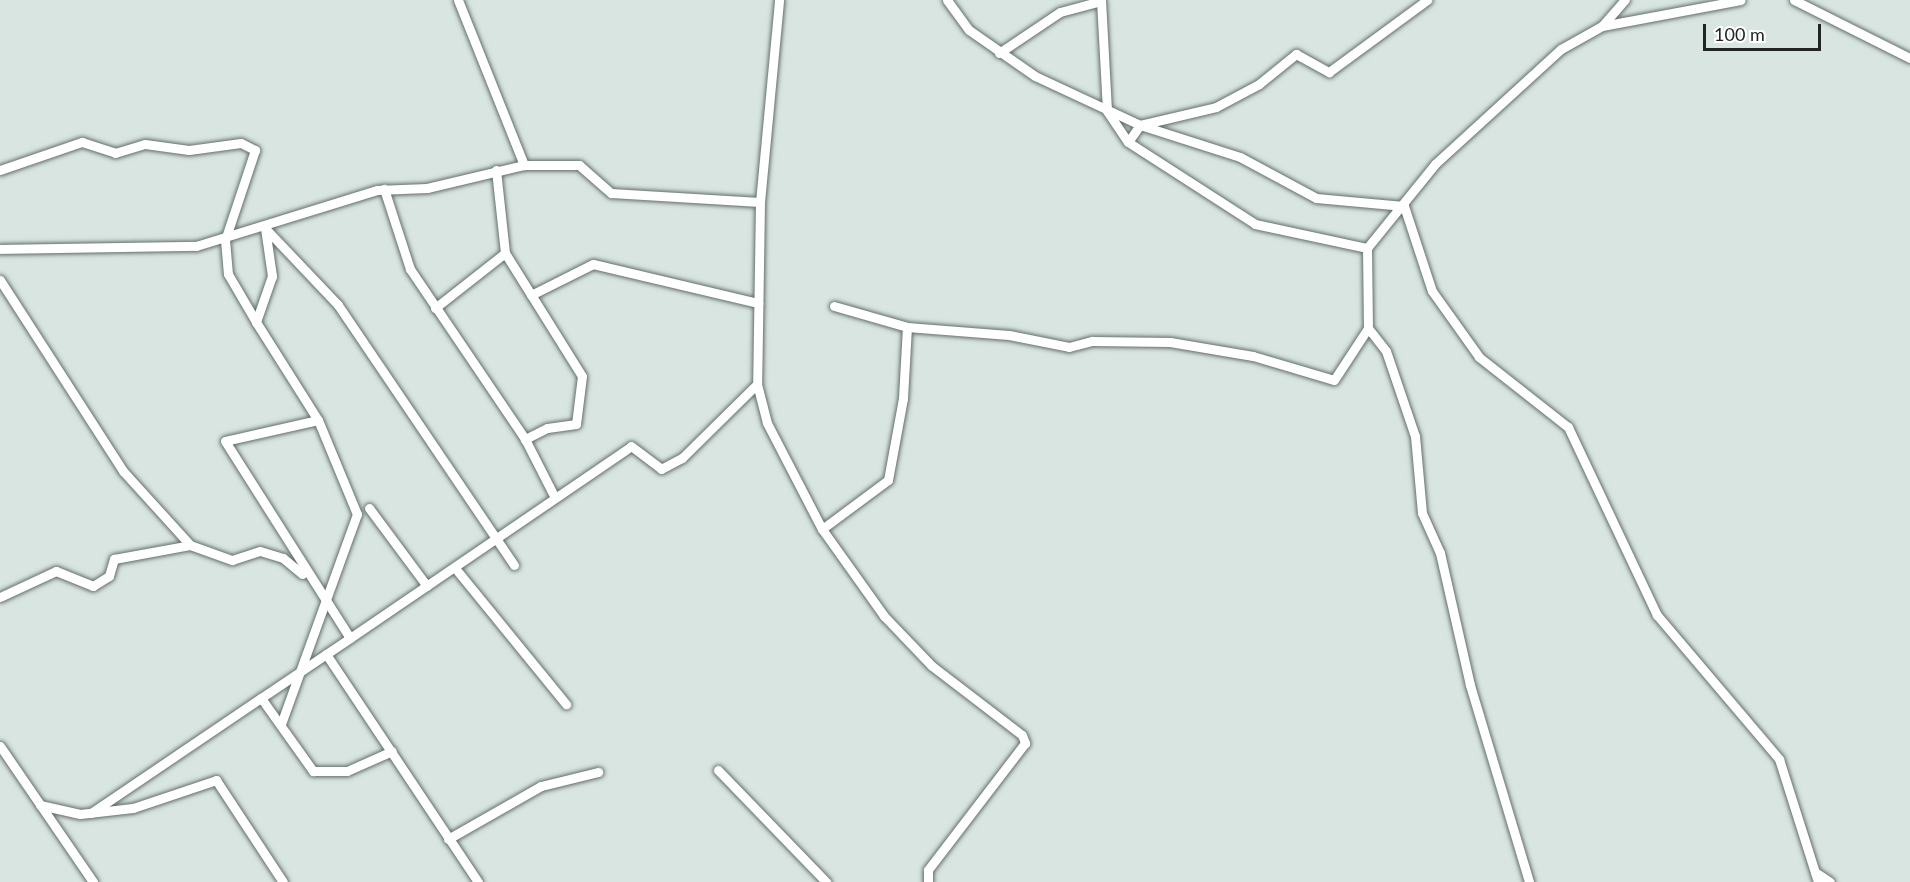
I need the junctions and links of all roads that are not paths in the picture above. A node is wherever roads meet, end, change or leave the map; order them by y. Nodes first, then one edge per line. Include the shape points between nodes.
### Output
1 (458, 0) edge
2 (779, 0) edge
3 (947, 0) edge
4 (1101, 0) edge
5 (1427, 0) edge
6 (1625, 0) edge
7 (1741, 0) edge
8 (1794, 0) edge
9 (1602, 27) junction
10 (999, 53) junction
11 (1910, 58) edge
12 (1107, 111) junction
13 (1140, 125) junction
14 (1128, 142) junction
15 (524, 165) junction
16 (0, 170) edge
17 (496, 170) junction
18 (384, 189) junction
19 (760, 202) junction
20 (1404, 206) junction
21 (265, 228) junction
22 (225, 240) junction
23 (1367, 248) junction
24 (0, 249) edge
25 (505, 254) junction
26 (0, 280) edge
27 (531, 295) junction
28 (758, 303) junction
29 (834, 306) dead end
30 (435, 308) junction
31 (256, 322) junction
32 (907, 327) junction
33 (1368, 328) junction
34 (757, 384) junction
35 (318, 420) junction
36 (525, 439) junction
37 (555, 498) junction
38 (369, 508) dead end
39 (822, 529) junction
40 (492, 539) junction
41 (190, 545) junction
42 (514, 565) dead end
43 (455, 568) junction
44 (311, 581) junction
45 (427, 586) junction
46 (0, 597) edge
47 (325, 602) junction
48 (350, 638) junction
49 (326, 654) junction
50 (300, 673) junction
51 (261, 698) junction
52 (566, 704) dead end
53 (281, 724) junction
54 (0, 746) edge
55 (392, 751) junction
56 (717, 770) dead end
57 (598, 772) dead end
58 (40, 806) junction
59 (91, 813) junction
60 (448, 839) junction
61 (1815, 872) junction
62 (93, 882) edge
63 (283, 882) edge
64 (478, 882) edge
65 (826, 882) edge
66 (928, 882) edge
67 (1529, 882) edge
68 (1818, 882) edge
69 (1830, 882) edge

1 - 15 street
2 - 19 street
3 - 10 street via 969,30
4 - 10 street via 1060,12
4 - 12 street
5 - 13 street via 1329,72 1296,54 1259,84 1216,107
6 - 9 street
7 - 9 street
8 - 11 street
9 - 20 street via 1560,49 1435,164
10 - 12 street
12 - 13 street
12 - 14 street
13 - 14 street
13 - 20 street via 1240,157 1317,198
14 - 23 street via 1255,224
15 - 17 street
15 - 19 street via 579,165 610,193
16 - 22 street via 82,142 115,153 145,144 189,150 241,143 255,150
17 - 18 street via 427,188
17 - 25 street
18 - 21 street
18 - 30 street via 404,256
19 - 28 street
20 - 23 street
20 - 61 street via 1432,291 1479,357 1568,427 1657,615 1779,759
21 - 22 street
21 - 31 street via 272,276
21 - 40 street via 338,305
22 - 24 street via 196,246
22 - 31 street via 228,274
23 - 33 street
25 - 27 street
25 - 30 street
26 - 41 street via 123,471
27 - 28 street via 593,264
27 - 36 street via 582,376 576,424 547,428
28 - 34 street
29 - 32 street
30 - 36 street
31 - 35 street
32 - 33 street via 1009,335 1069,347 1092,341 1170,342 1253,356 1334,380
32 - 39 street via 903,398 888,480
33 - 67 street via 1386,351 1415,436 1422,513 1440,553 1470,686
34 - 37 street via 682,458 661,469 631,446
34 - 39 street via 767,423
35 - 44 street via 225,441
35 - 47 street via 357,514
36 - 37 street
37 - 40 street
38 - 45 street
39 - 66 street via 884,616 932,666 1022,735 1019,754 928,870
40 - 42 street
40 - 43 street
41 - 44 street via 232,560 260,551 283,558
41 - 46 street via 114,558 109,576 93,586 56,571
43 - 45 street
43 - 52 street
44 - 47 street
45 - 48 street
47 - 48 street
47 - 50 street
48 - 49 street
49 - 50 street
49 - 55 street
50 - 51 street
50 - 53 street
51 - 53 street
51 - 59 street
53 - 55 street via 313,771 347,771
54 - 58 street
55 - 60 street
56 - 65 street
57 - 60 street via 541,786
58 - 59 street
58 - 62 street
59 - 63 street via 133,808 216,780
60 - 64 street
61 - 68 street
61 - 69 street

